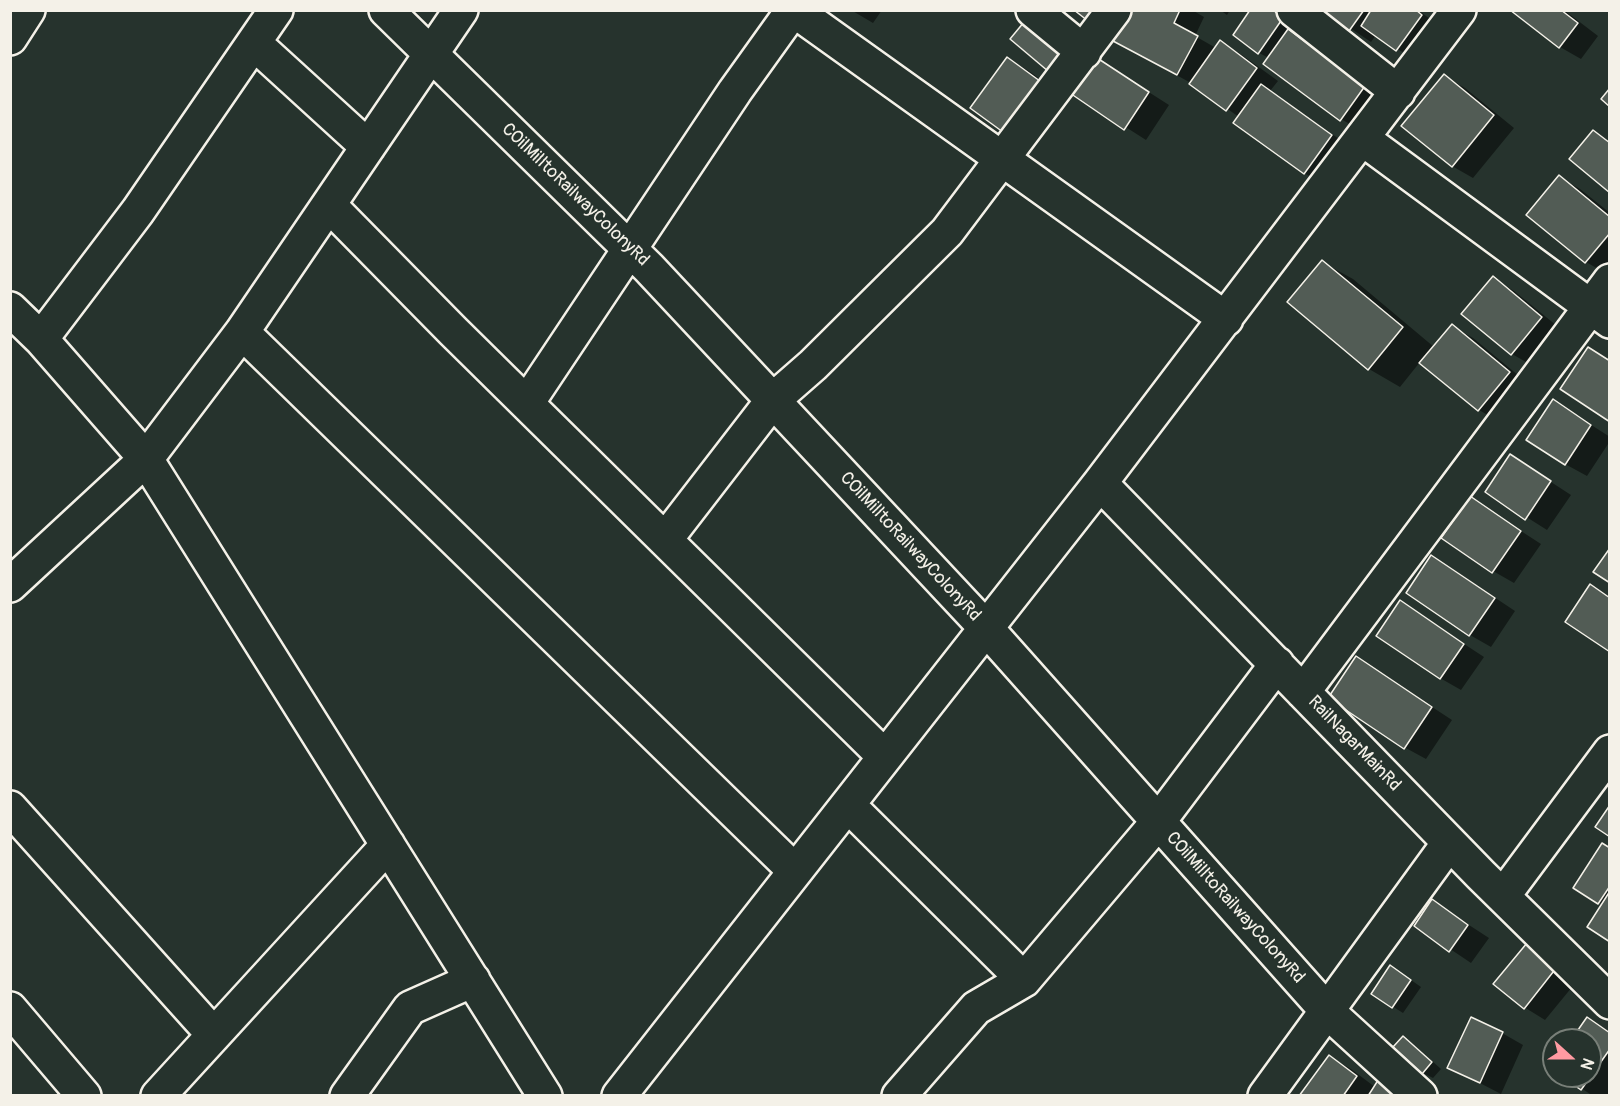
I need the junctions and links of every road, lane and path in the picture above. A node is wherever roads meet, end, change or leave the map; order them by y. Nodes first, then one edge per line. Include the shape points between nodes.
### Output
1 (28, 10) edge
2 (276, 10) edge
3 (386, 10) edge
4 (461, 10) edge
5 (794, 10) edge
6 (1033, 10) edge
7 (1114, 10) edge
8 (1294, 10) edge
9 (1459, 10) edge
10 (10, 38) edge
11 (254, 43) junction
12 (1084, 52) junction
13 (431, 54) junction
14 (1398, 92) junction
15 (1363, 139) junction
16 (368, 147) junction
17 (1003, 158) junction
18 (329, 205) junction
19 (630, 249) junction
20 (1603, 303) edge
21 (20, 315) edge
22 (1226, 319) junction
23 (242, 332) junction
24 (773, 400) junction
25 (527, 404) junction
26 (146, 459) junction
27 (1100, 483) junction
28 (665, 540) junction
29 (10, 585) edge
30 (986, 628) junction
31 (1277, 664) junction
32 (1303, 692) junction
33 (1610, 752) edge
34 (885, 757) junction
35 (848, 805) junction
36 (10, 808) edge
37 (1158, 822) junction
38 (1449, 843) junction
39 (388, 845) junction
40 (795, 872) junction
41 (1503, 896) junction
42 (473, 980) junction
43 (1024, 980) junction
44 (1610, 1002) edge
45 (10, 1009) edge
46 (1328, 1012) junction
47 (214, 1035) junction
48 (84, 1095) edge
49 (158, 1095) edge
50 (347, 1095) edge
51 (545, 1095) edge
52 (619, 1095) edge
53 (899, 1095) edge
54 (1265, 1095) edge
55 (1420, 1095) edge

1 - 10 street
2 - 11 street
3 - 13 street, COilMilltoRailwayColonyRd
4 - 13 street
5 - 17 street
5 - 19 street
6 - 12 street
7 - 12 street
8 - 14 street
9 - 14 street
11 - 16 street
11 - 21 street via 138,211
12 - 17 street
13 - 16 street
13 - 19 street, COilMilltoRailwayColonyRd
14 - 15 street
15 - 20 street
15 - 22 street
16 - 18 street
17 - 22 street
17 - 24 street via 947,232
18 - 23 street
18 - 25 street
19 - 24 street, COilMilltoRailwayColonyRd
19 - 25 street
20 - 32 street
21 - 26 street
22 - 27 street
23 - 26 street
23 - 40 street
24 - 28 street
24 - 30 street, COilMilltoRailwayColonyRd
25 - 28 street
26 - 29 street
26 - 39 street
27 - 30 street
27 - 31 street, RailNagarMainRd
28 - 34 street
30 - 34 street
30 - 37 street, COilMilltoRailwayColonyRd
31 - 32 street, RailNagarMainRd
31 - 37 street
32 - 38 street, RailNagarMainRd
33 - 41 street
34 - 35 street
35 - 40 street
35 - 43 street
36 - 47 street
37 - 43 street
37 - 46 street, COilMilltoRailwayColonyRd
38 - 41 street, RailNagarMainRd
38 - 46 street
39 - 42 street
39 - 47 street
40 - 52 street
41 - 44 street, RailNagarMainRd
42 - 50 street via 410,1008
42 - 51 street
43 - 53 street via 976,1008
45 - 48 street
46 - 54 street
46 - 55 street, COilMilltoRailwayColonyRd
47 - 49 street

